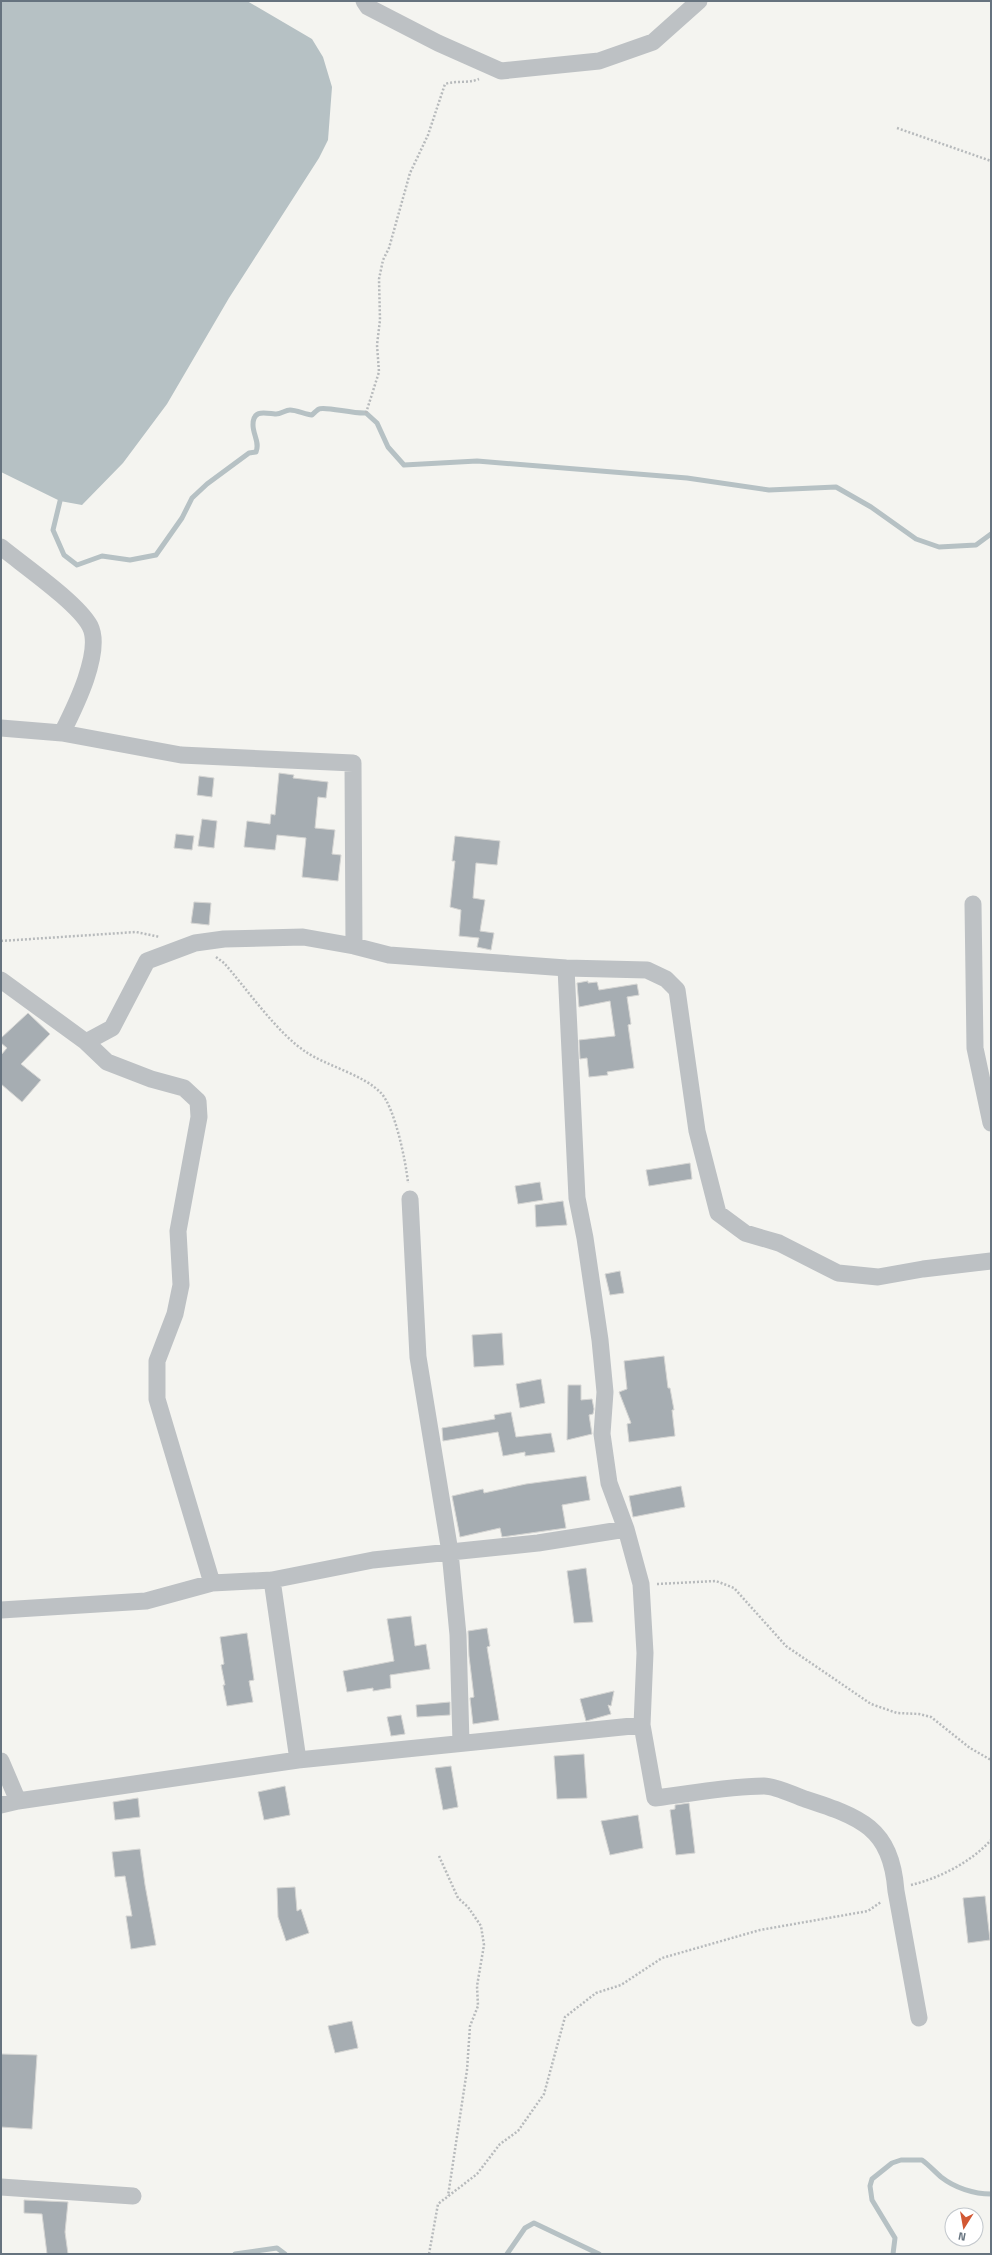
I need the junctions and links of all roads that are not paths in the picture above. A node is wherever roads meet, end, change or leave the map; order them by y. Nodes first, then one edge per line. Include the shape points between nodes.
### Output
1 (364, 1) edge
2 (699, 1) edge
3 (1, 546) edge
4 (1, 728) edge
5 (62, 733) junction
6 (973, 904) dead end
7 (354, 946) junction
8 (566, 968) junction
9 (1, 980) edge
10 (86, 1042) junction
11 (991, 1124) edge
12 (410, 1199) road end
13 (991, 1261) edge
14 (626, 1529) junction
15 (450, 1552) junction
16 (272, 1580) junction
17 (212, 1583) junction
18 (1, 1610) edge
19 (642, 1725) junction
20 (461, 1743) junction
21 (1, 1760) edge
22 (298, 1760) junction
23 (18, 1801) junction
24 (1, 1805) edge
25 (919, 2018) dead end
26 (1, 2187) edge
27 (133, 2196) dead end

1 - 2 street via 368,7 438,44 501,71 599,61 653,42
3 - 5 street via 80,612 90,626 94,642 92,657 78,703
4 - 5 street
5 - 7 street via 181,755 353,763
6 - 11 street via 975,1048
7 - 8 street via 389,955
7 - 10 street via 303,938 224,938 195,943 147,961 112,1028
8 - 13 street via 647,970 666,980 676,990 698,1131 718,1213 745,1233 779,1243 838,1273 878,1277
8 - 14 street via 577,1198 600,1340 605,1392 602,1434 609,1483
9 - 10 street
10 - 17 street via 107,1062 151,1079 184,1088 198,1101 199,1117 178,1231 181,1285 157,1362 157,1399
12 - 15 street via 418,1357
14 - 15 street via 538,1543
14 - 19 street via 641,1584 644,1653
15 - 16 street via 373,1560
15 - 20 street via 458,1636
16 - 17 street
16 - 22 street
17 - 18 street via 146,1601
19 - 20 street
19 - 25 street via 655,1798 765,1786 828,1806 857,1818 870,1827 888,1850 895,1873 896,1892
20 - 22 street
21 - 23 street
22 - 23 street
23 - 24 street
26 - 27 street

